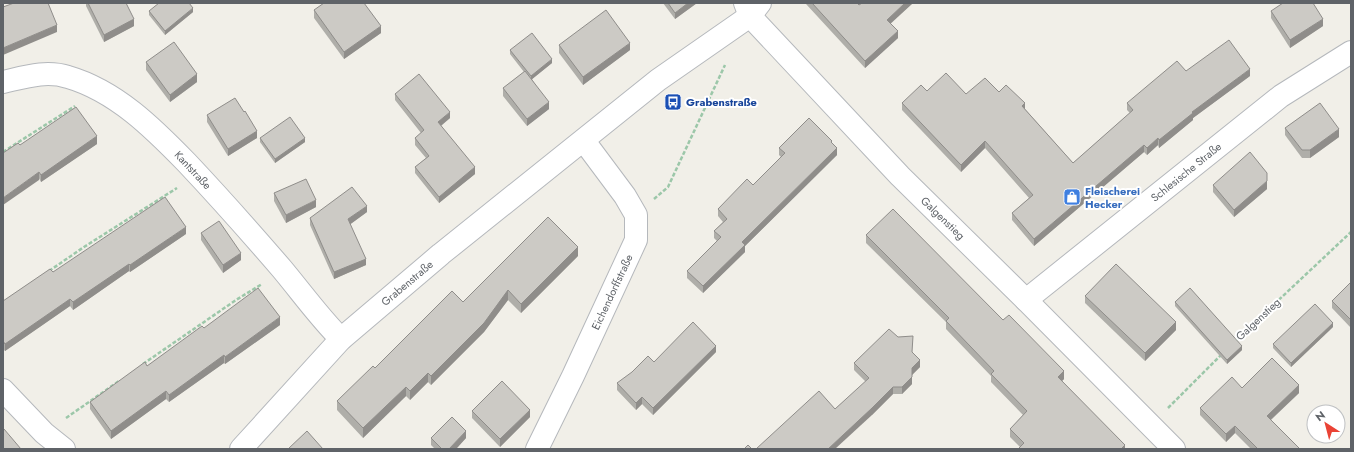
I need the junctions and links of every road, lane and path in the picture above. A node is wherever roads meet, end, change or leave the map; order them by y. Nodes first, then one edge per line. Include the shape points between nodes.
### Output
1 (752, 7) edge
2 (716, 40) junction
3 (1351, 52) edge
4 (3, 82) edge
5 (100, 89) junction
6 (584, 141) junction
7 (3, 152) edge
8 (198, 175) junction
9 (636, 215) junction
10 (1351, 232) edge
11 (284, 271) junction
12 (46, 273) edge
13 (1026, 300) junction
14 (341, 339) junction
15 (1234, 342) edge
16 (1228, 348) edge
17 (140, 366) edge
18 (121, 380) edge
19 (3, 390) edge
20 (1151, 425) junction
21 (44, 433) junction
22 (64, 449) edge
23 (241, 449) edge
24 (537, 449) edge
25 (1174, 449) edge

1 - 2 street, Grabenstraße
1 - 13 street, Galgenstieg via 900,176
2 - 6 street, Grabenstraße via 658,80
2 - 9 path via 726,62 668,187
3 - 13 street, Schlesische Straße via 1281,96
4 - 5 street, Kantstraße via 38,73 67,76
5 - 7 path
5 - 8 street, Kantstraße via 132,111
6 - 9 street
6 - 14 street, Grabenstraße via 441,254
8 - 11 street, Kantstraße
8 - 12 path
9 - 24 street, Eichendorffstraße via 636,240
10 - 15 path, Galgenstieg
11 - 14 street, Kantstraße via 325,324
11 - 17 path via 236,300
13 - 20 street, Galgenstieg
14 - 23 street, Grabenstraße
16 - 20 path, Galgenstieg
18 - 21 path
19 - 21 street
20 - 25 street, Galgenstieg
21 - 22 street

